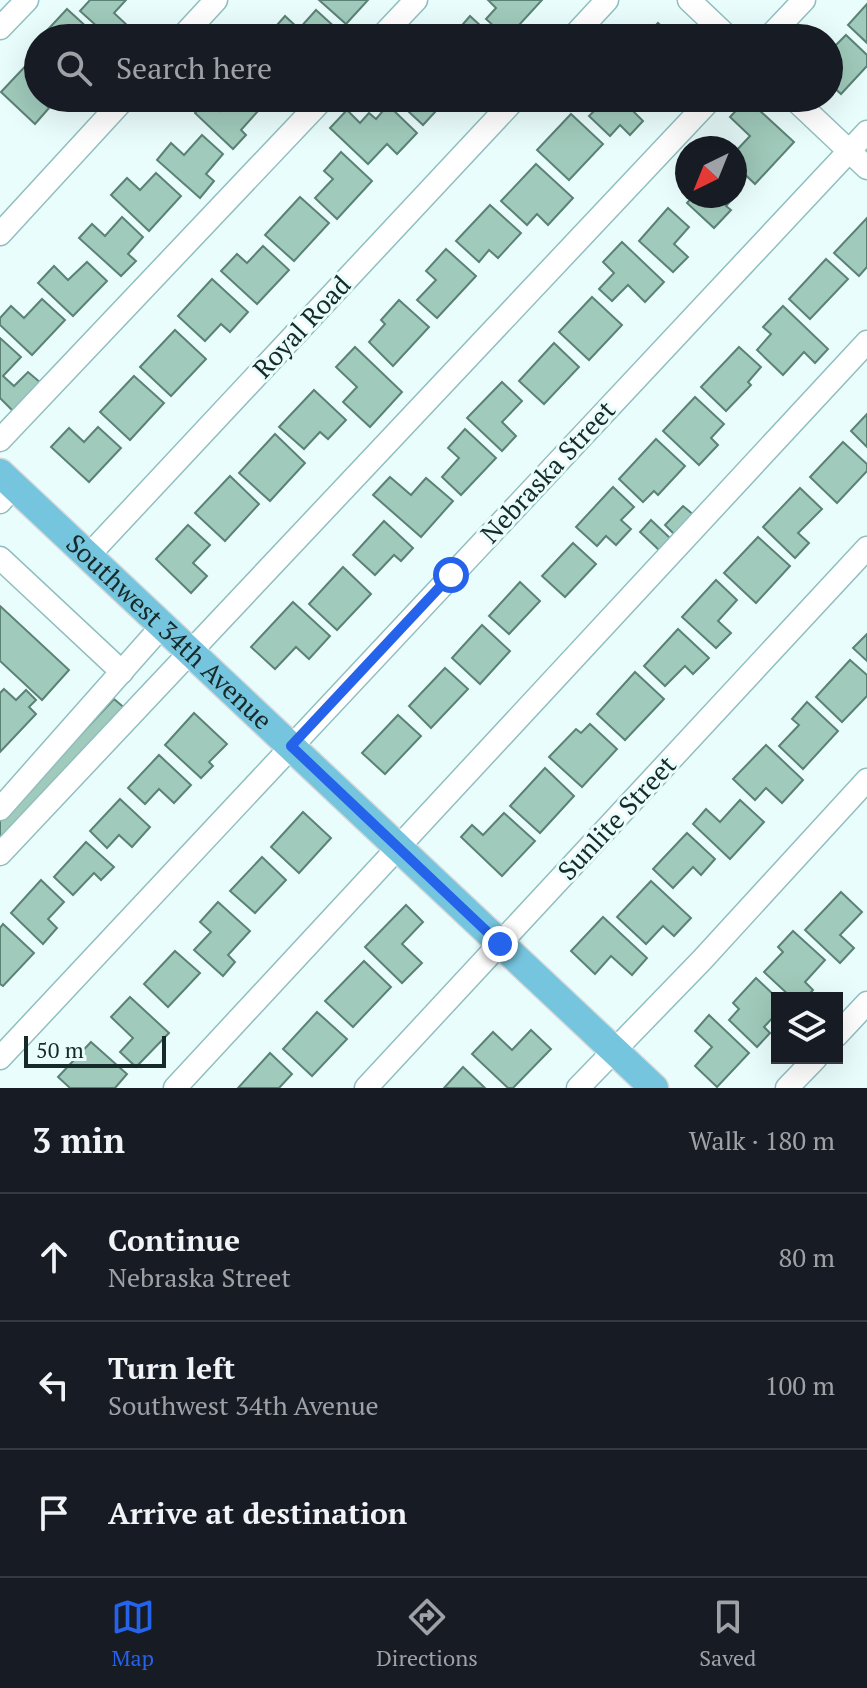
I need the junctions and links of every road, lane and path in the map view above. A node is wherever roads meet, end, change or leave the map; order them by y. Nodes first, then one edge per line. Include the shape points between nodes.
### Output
1 (27, 0) edge
2 (216, 0) edge
3 (416, 0) edge
4 (607, 0) edge
5 (689, 0) edge
6 (804, 0) edge
7 (194, 24) edge
8 (393, 24) edge
9 (585, 24) edge
10 (714, 24) edge
11 (781, 24) edge
12 (0, 28) edge
13 (112, 112) edge
14 (311, 112) edge
15 (503, 112) edge
16 (699, 112) edge
17 (808, 112) edge
18 (867, 132) edge
19 (849, 151) junction
20 (867, 168) edge
21 (0, 234) edge
22 (867, 342) edge
23 (0, 440) edge
24 (5, 487) edge
25 (867, 548) edge
26 (88, 556) junction
27 (0, 558) edge
28 (162, 626) junction
29 (190, 652) junction
30 (122, 672) junction
31 (291, 746) junction
32 (867, 780) edge
33 (0, 809) edge
34 (398, 848) junction
35 (0, 854) edge
36 (500, 944) junction
37 (867, 1003) edge
38 (843, 1029) edge
39 (614, 1050) junction
40 (0, 1058) edge
41 (810, 1064) edge
42 (175, 1088) edge
43 (366, 1088) edge
44 (578, 1088) edge
45 (654, 1088) edge
46 (787, 1088) edge

1 - 12 street
2 - 7 street
3 - 8 street
4 - 9 street
5 - 10 street
6 - 11 street
13 - 21 street
14 - 23 street
15 - 26 street, Royal Road
16 - 29 street
17 - 19 street
18 - 19 street, Nebraska Street
19 - 20 street
19 - 31 street, Nebraska Street
22 - 34 street
24 - 26 main road, Southwest 34th Avenue
25 - 36 street, Sunlite Street
26 - 28 main road, Southwest 34th Avenue
27 - 30 street
28 - 29 main road, Southwest 34th Avenue
28 - 30 street
29 - 31 main road, Southwest 34th Avenue
29 - 35 street
30 - 33 street
31 - 34 main road, Southwest 34th Avenue
31 - 40 street, Nebraska Street
32 - 39 street
34 - 36 main road, Southwest 34th Avenue
34 - 42 street
36 - 39 main road, Southwest 34th Avenue
36 - 43 street, Sunlite Street
37 - 38 street
39 - 44 street
39 - 45 main road, Southwest 34th Avenue
41 - 46 street

